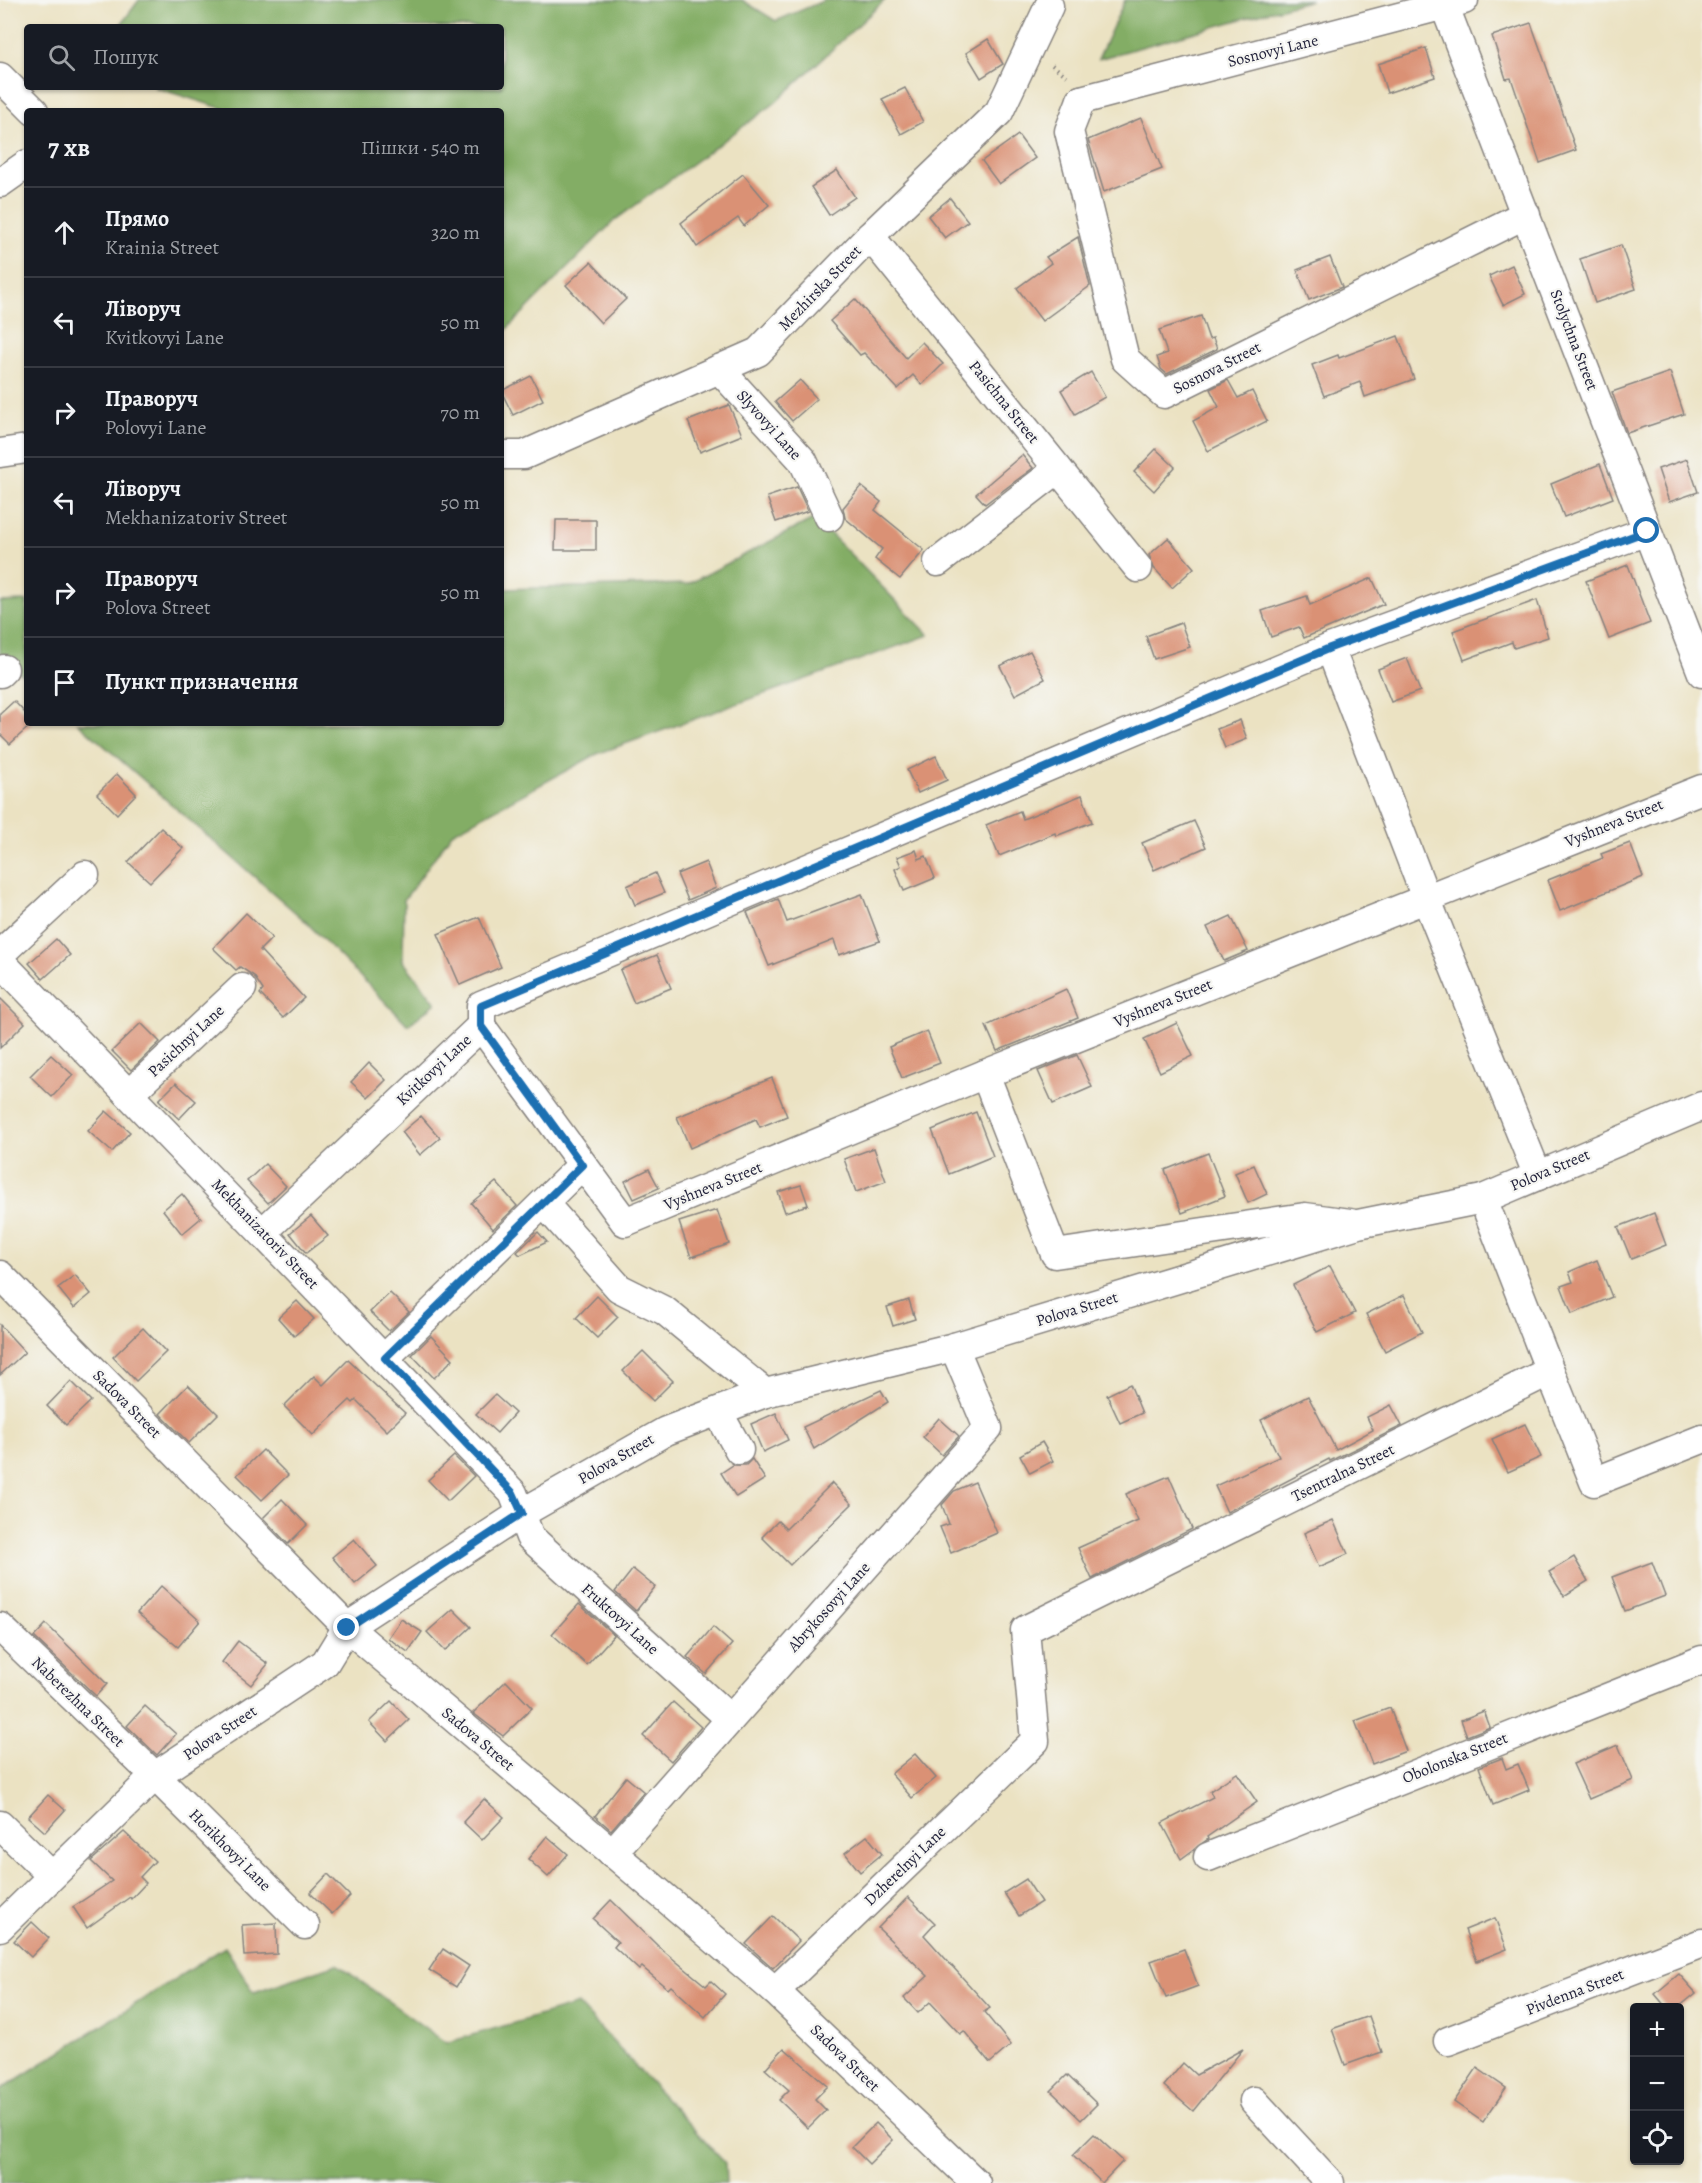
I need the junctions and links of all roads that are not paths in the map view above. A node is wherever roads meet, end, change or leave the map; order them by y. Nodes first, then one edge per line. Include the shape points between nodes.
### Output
1 (1455, 3) edge
2 (1049, 6) dead end
3 (0, 77) edge
4 (1076, 89) joint
5 (31, 108) edge
6 (24, 166) edge
7 (0, 183) edge
8 (1526, 214) junction
9 (870, 236) junction
10 (719, 369) junction
11 (24, 449) edge
12 (0, 453) edge
13 (504, 454) edge
14 (1058, 469) junction
15 (829, 517) dead end
16 (1647, 531) junction
17 (938, 562) dead end
18 (1138, 568) dead end
19 (1330, 648) junction
20 (1702, 673) edge
21 (1702, 789) edge
22 (85, 875) dead end
23 (1426, 898) junction
24 (0, 954) edge
25 (0, 961) edge
26 (242, 988) dead end
27 (481, 1026) junction
28 (985, 1074) junction
29 (129, 1094) junction
30 (1702, 1106) edge
31 (582, 1165) junction
32 (1538, 1176) junction
33 (1483, 1199) junction
34 (549, 1209) dead end
35 (625, 1222) joint
36 (1358, 1224) junction
37 (263, 1232) junction
38 (0, 1275) edge
39 (954, 1347) junction
40 (385, 1358) junction
41 (1550, 1371) junction
42 (765, 1393) junction
43 (718, 1412) junction
44 (1702, 1440) edge
45 (739, 1449) dead end
46 (522, 1513) junction
47 (0, 1628) edge
48 (347, 1628) junction
49 (1702, 1660) edge
50 (729, 1718) junction
51 (1035, 1741) joint
52 (155, 1776) junction
53 (0, 1825) edge
54 (612, 1853) junction
55 (1208, 1857) dead end
56 (51, 1875) junction
57 (305, 1924) dead end
58 (0, 1927) edge
59 (1702, 1943) edge
60 (775, 1991) junction
61 (1448, 2041) dead end
62 (1254, 2101) dead end
63 (976, 2183) edge
64 (1330, 2183) edge

1 - 4 street, Sosnovyi Lane
1 - 8 street, Stolychna Street
2 - 9 street, Mezhirska Street via 999,112
3 - 5 street
4 - 8 street, Sosnova Street via 1069,131 1125,359 1164,394
6 - 7 street
8 - 16 street, Stolychna Street
9 - 10 street, Mezhirska Street via 758,352
9 - 14 street, Pasichna Street
10 - 13 street, Mezhirska Street via 524,455
10 - 15 street, Slyvovyi Lane via 802,461
11 - 12 street
14 - 17 street
14 - 18 street, Pasichna Street
16 - 19 street
16 - 20 street, Stolychna Street
19 - 23 street
19 - 27 street via 481,1006
21 - 23 street, Vyshneva Street
22 - 24 street
23 - 28 street, Vyshneva Street
23 - 32 street
25 - 29 street, Mekhanizatoriv Street
26 - 29 street, Pasichnyi Lane
27 - 31 street, Kvitkovyi Lane
27 - 37 street, Kvitkovyi Lane
28 - 35 street, Vyshneva Street
28 - 36 street, Polova Street via 1055,1254 1305,1217
29 - 37 street, Mekhanizatoriv Street
30 - 32 street, Polova Street
31 - 35 street, Kvitkovyi Lane
31 - 40 street
32 - 33 street, Polova Street
33 - 36 street, Polova Street
33 - 41 street
34 - 42 street via 619,1288 665,1311
36 - 39 street, Polova Street
37 - 40 street, Mekhanizatoriv Street
38 - 48 street, Sadova Street
39 - 42 street, Polova Street
39 - 50 street, Abrykosovyi Lane via 988,1428
40 - 46 street, Mekhanizatoriv Street via 513,1493
41 - 44 street via 1594,1482
41 - 51 street, Tsentralna Street via 1025,1630
42 - 43 street, Polova Street
43 - 45 street
43 - 46 street, Polova Street via 666,1431
46 - 48 street, Polova Street
46 - 50 street, Fruktovyi Lane via 530,1537
47 - 52 street, Naberezhna Street
48 - 52 street, Polova Street via 325,1663
48 - 54 street, Sadova Street
49 - 55 street, Obolonska Street
50 - 54 street, Abrykosovyi Lane
51 - 60 street, Dzherelnyi Lane
52 - 56 street, Polova Street
52 - 57 street, Horikhovyi Lane
53 - 56 street
54 - 60 street, Sadova Street
56 - 58 street, Polova Street
59 - 61 street, Pivdenna Street
60 - 63 street, Sadova Street
62 - 64 street

